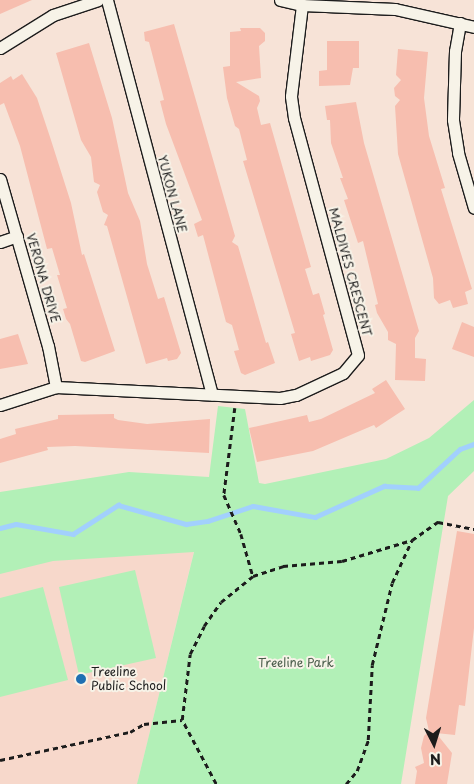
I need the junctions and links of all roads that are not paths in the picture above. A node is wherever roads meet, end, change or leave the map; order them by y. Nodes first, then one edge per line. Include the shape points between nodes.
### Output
1 (98, 0) edge
2 (106, 0) edge
3 (280, 0) edge
4 (302, 5) junction
5 (460, 23) junction
6 (474, 28) edge
7 (0, 48) edge
8 (0, 179) edge
9 (474, 208) edge
10 (16, 236) junction
11 (0, 242) edge
12 (56, 387) junction
13 (212, 394) junction
14 (0, 405) edge

1 - 7 street via 53,15
2 - 13 street, YUKON LANE
3 - 4 street
4 - 5 street via 395,9
4 - 13 street, MALDIVES CRESCENT via 292,96 294,118 358,355 343,373 296,395 280,398
5 - 6 street
5 - 9 street via 455,51 453,120 458,153
8 - 10 street, VERONA DRIVE
10 - 11 street
10 - 12 street, VERONA DRIVE via 48,346
12 - 13 street, MALDIVES CRESCENT
12 - 14 street, MALDIVES CRESCENT

